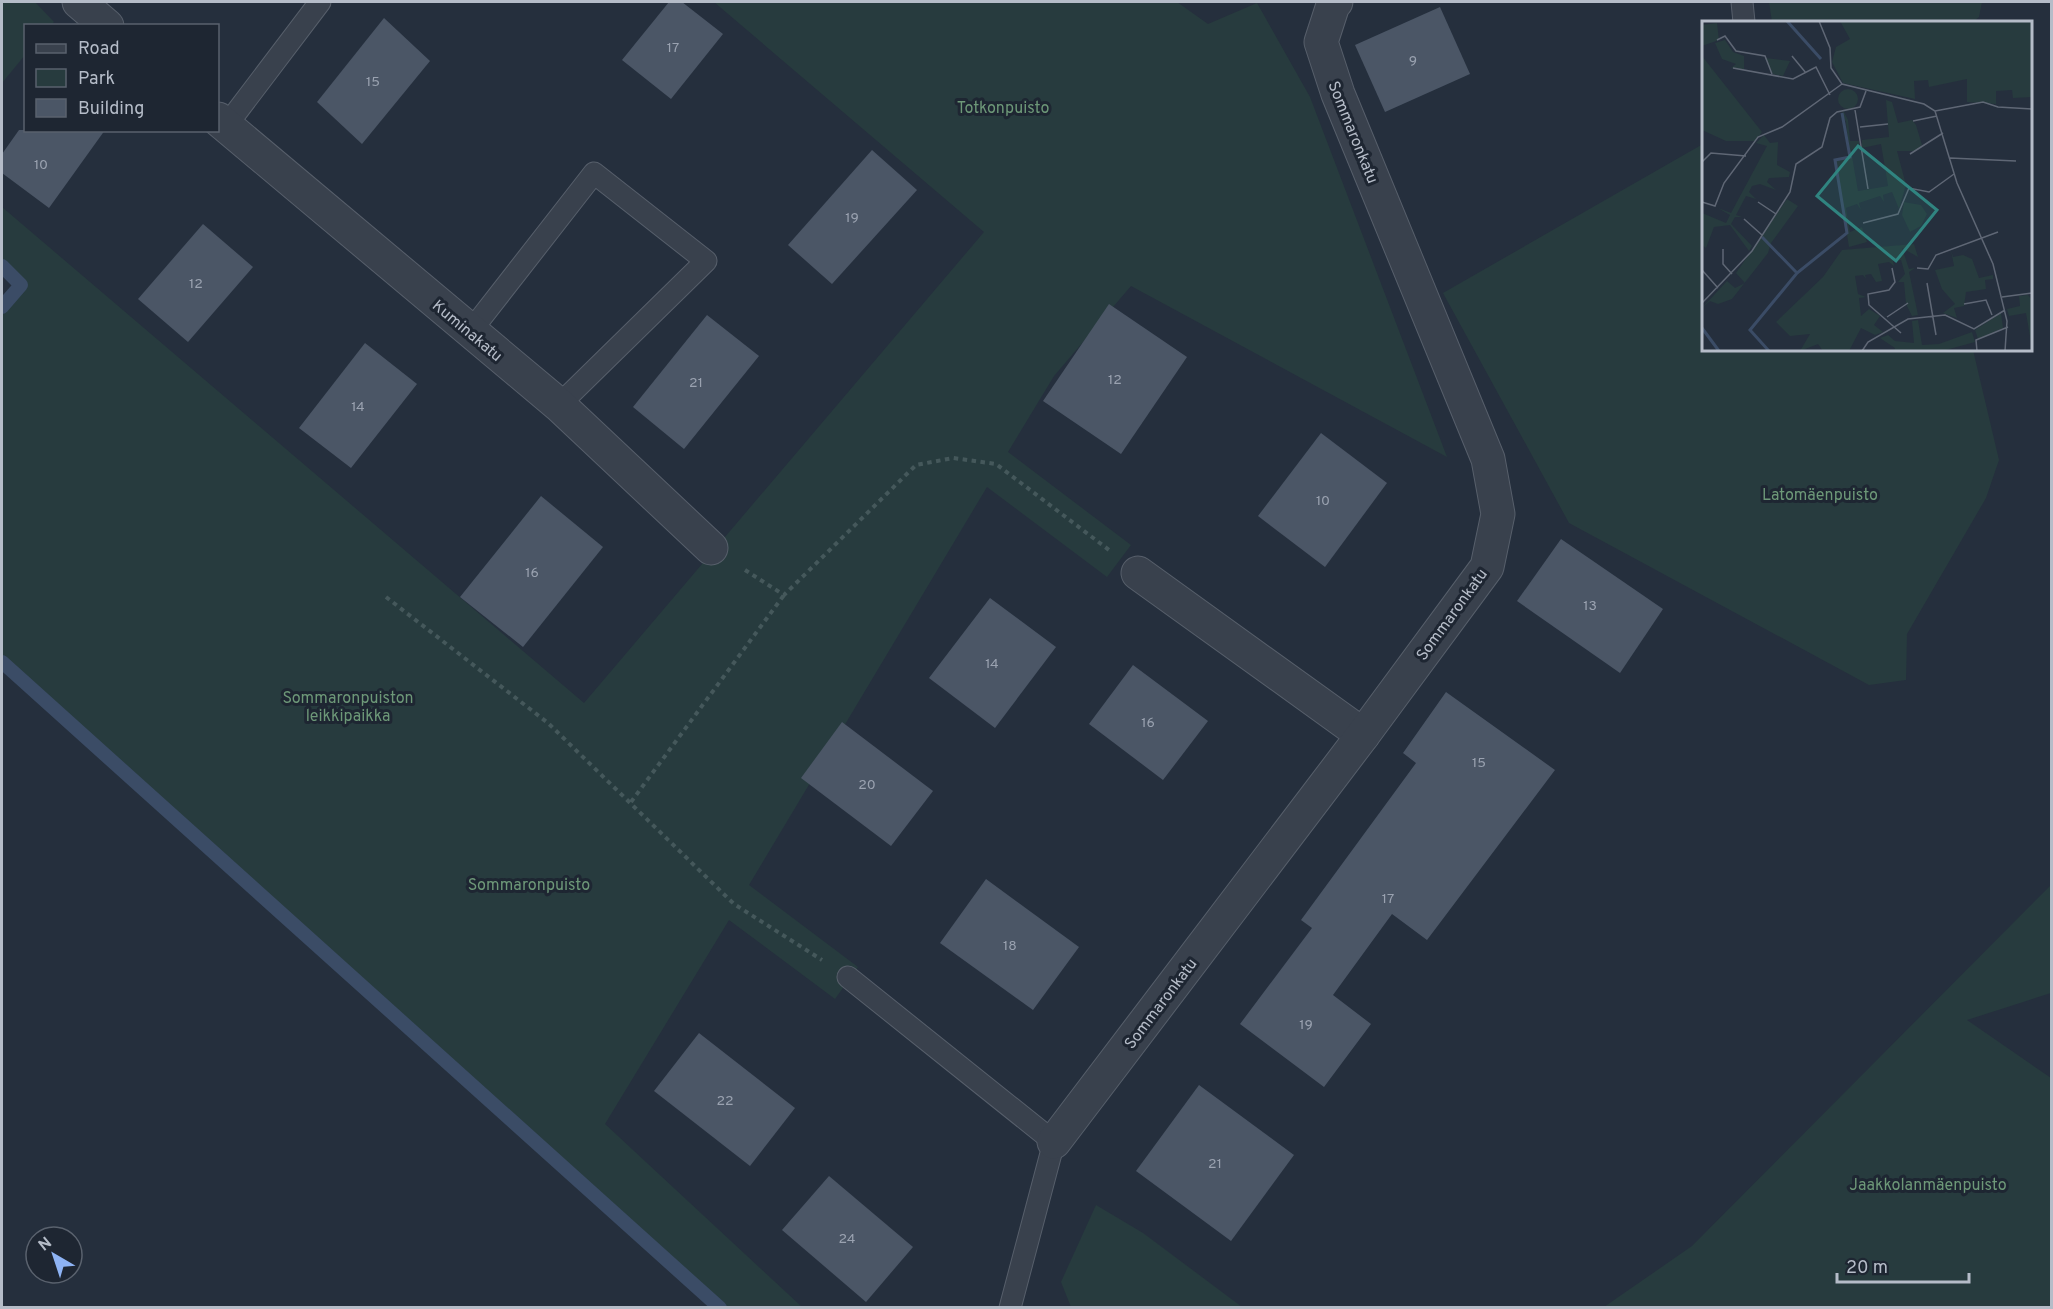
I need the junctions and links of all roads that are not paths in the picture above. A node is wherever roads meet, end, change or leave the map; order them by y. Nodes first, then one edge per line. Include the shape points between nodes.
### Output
1 (79, 2) edge
2 (320, 2) edge
3 (1742, 2) edge
4 (1332, 3) edge
5 (1744, 21) edge
6 (105, 24) edge
7 (222, 123) edge
8 (470, 332) junction
9 (559, 405) junction
10 (711, 548) road end
11 (1138, 573) road end
12 (1363, 735) junction
13 (848, 977) road end
14 (1054, 1142) junction
15 (1010, 1308) edge

1 - 6 street
2 - 7 lane
3 - 5 lane
4 - 12 street, Sommaronkatu via 1321,42 1338,94 1488,459 1498,514 1487,567
7 - 8 street, Kuminakatu
8 - 9 street, Kuminakatu
8 - 9 lane via 594,173 706,261
9 - 10 street, Kuminakatu
11 - 12 street
12 - 14 street, Sommaronkatu
13 - 14 lane
14 - 15 lane

